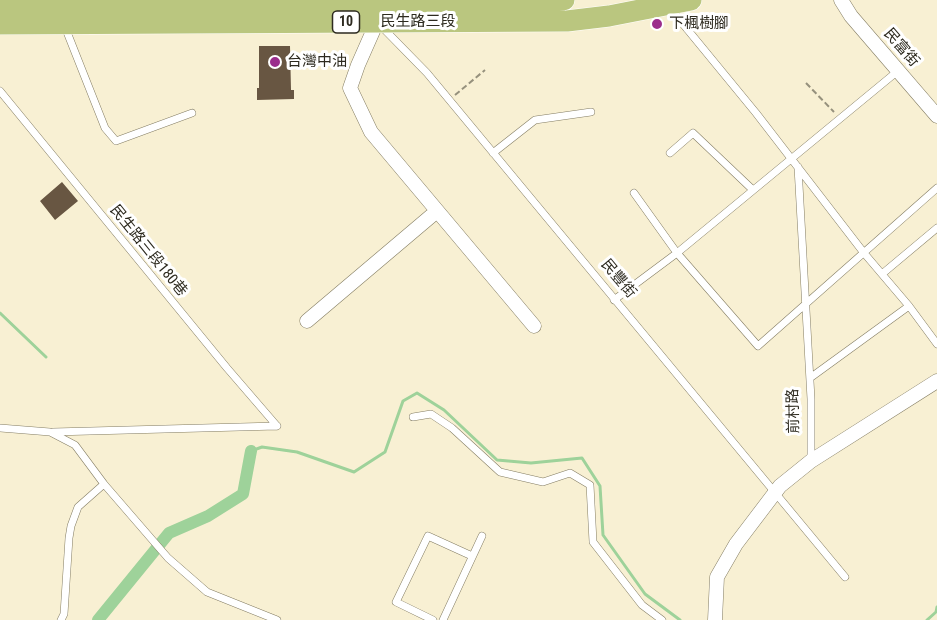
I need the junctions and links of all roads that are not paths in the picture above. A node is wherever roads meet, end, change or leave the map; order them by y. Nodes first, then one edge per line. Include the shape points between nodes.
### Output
1 (564, 0) edge
2 (691, 0) edge
3 (842, 0) edge
4 (366, 1) edge
5 (529, 1) edge
6 (666, 2) edge
7 (0, 5) edge
8 (65, 9) edge
9 (376, 22) junction
10 (0, 24) edge
11 (899, 70) junction
12 (0, 91) edge
13 (591, 112) dead end
14 (192, 113) dead end
15 (937, 116) edge
16 (493, 153) junction
17 (670, 153) dead end
18 (791, 159) junction
19 (798, 167) junction
20 (937, 188) edge
21 (753, 190) junction
22 (634, 193) dead end
23 (437, 211) junction
24 (937, 228) edge
25 (677, 253) junction
26 (864, 253) junction
27 (882, 274) junction
28 (614, 300) junction
29 (806, 304) junction
30 (909, 306) junction
31 (307, 321) dead end
32 (534, 326) dead end
33 (937, 344) edge
34 (810, 378) junction
35 (937, 381) edge
36 (414, 417) dead end
37 (0, 428) edge
38 (50, 432) junction
39 (811, 461) junction
40 (104, 484) junction
41 (775, 494) junction
42 (482, 536) dead end
43 (472, 556) junction
44 (845, 577) dead end
45 (61, 620) edge
46 (277, 620) edge
47 (432, 620) edge
48 (443, 620) edge
49 (662, 620) edge
50 (716, 620) edge

1 - 5 main road, 民生路三段 / 10
2 - 6 main road, 民生路三段 / 10
3 - 11 street, 民富街 via 851,16
4 - 5 main road, 民生路三段 / 10
4 - 8 main road, 民生路三段 / 10
4 - 9 lane, 民豐街
6 - 9 main road, 民生路三段 / 10 via 609,16 567,21
6 - 18 lane
7 - 8 main road, 民生路三段 / 10
8 - 9 main road, 民生路三段 / 10
8 - 10 main road, 民生路三段 / 10
8 - 14 lane via 105,128 116,141
9 - 16 lane, 民豐街 via 427,73
9 - 23 street via 350,88 371,132
11 - 15 street, 民富街
11 - 18 lane
12 - 38 lane, 民生路三段180巷 via 277,426
13 - 16 lane via 535,120
16 - 28 lane, 民豐街
17 - 21 lane via 693,133
18 - 19 lane
18 - 21 lane
19 - 26 lane
19 - 29 lane, 前村路
20 - 26 lane
21 - 25 lane
22 - 25 lane
23 - 31 street
23 - 32 street
24 - 27 lane
25 - 28 lane
25 - 29 lane via 758,346
26 - 27 lane
26 - 29 lane
27 - 30 lane
28 - 41 lane, 民豐街
29 - 34 lane, 前村路
30 - 33 lane
30 - 34 lane
34 - 39 lane, 前村路
35 - 39 street
36 - 49 lane via 431,414 500,472 543,482 570,473 590,485 593,542 642,605
37 - 38 lane
38 - 40 lane via 75,445
39 - 41 street
40 - 45 lane via 78,507 71,526
40 - 46 lane via 168,558 207,592
41 - 44 lane, 民豐街
41 - 50 street via 736,544 717,578
42 - 43 lane
43 - 47 lane via 429,536 396,602
43 - 48 lane

